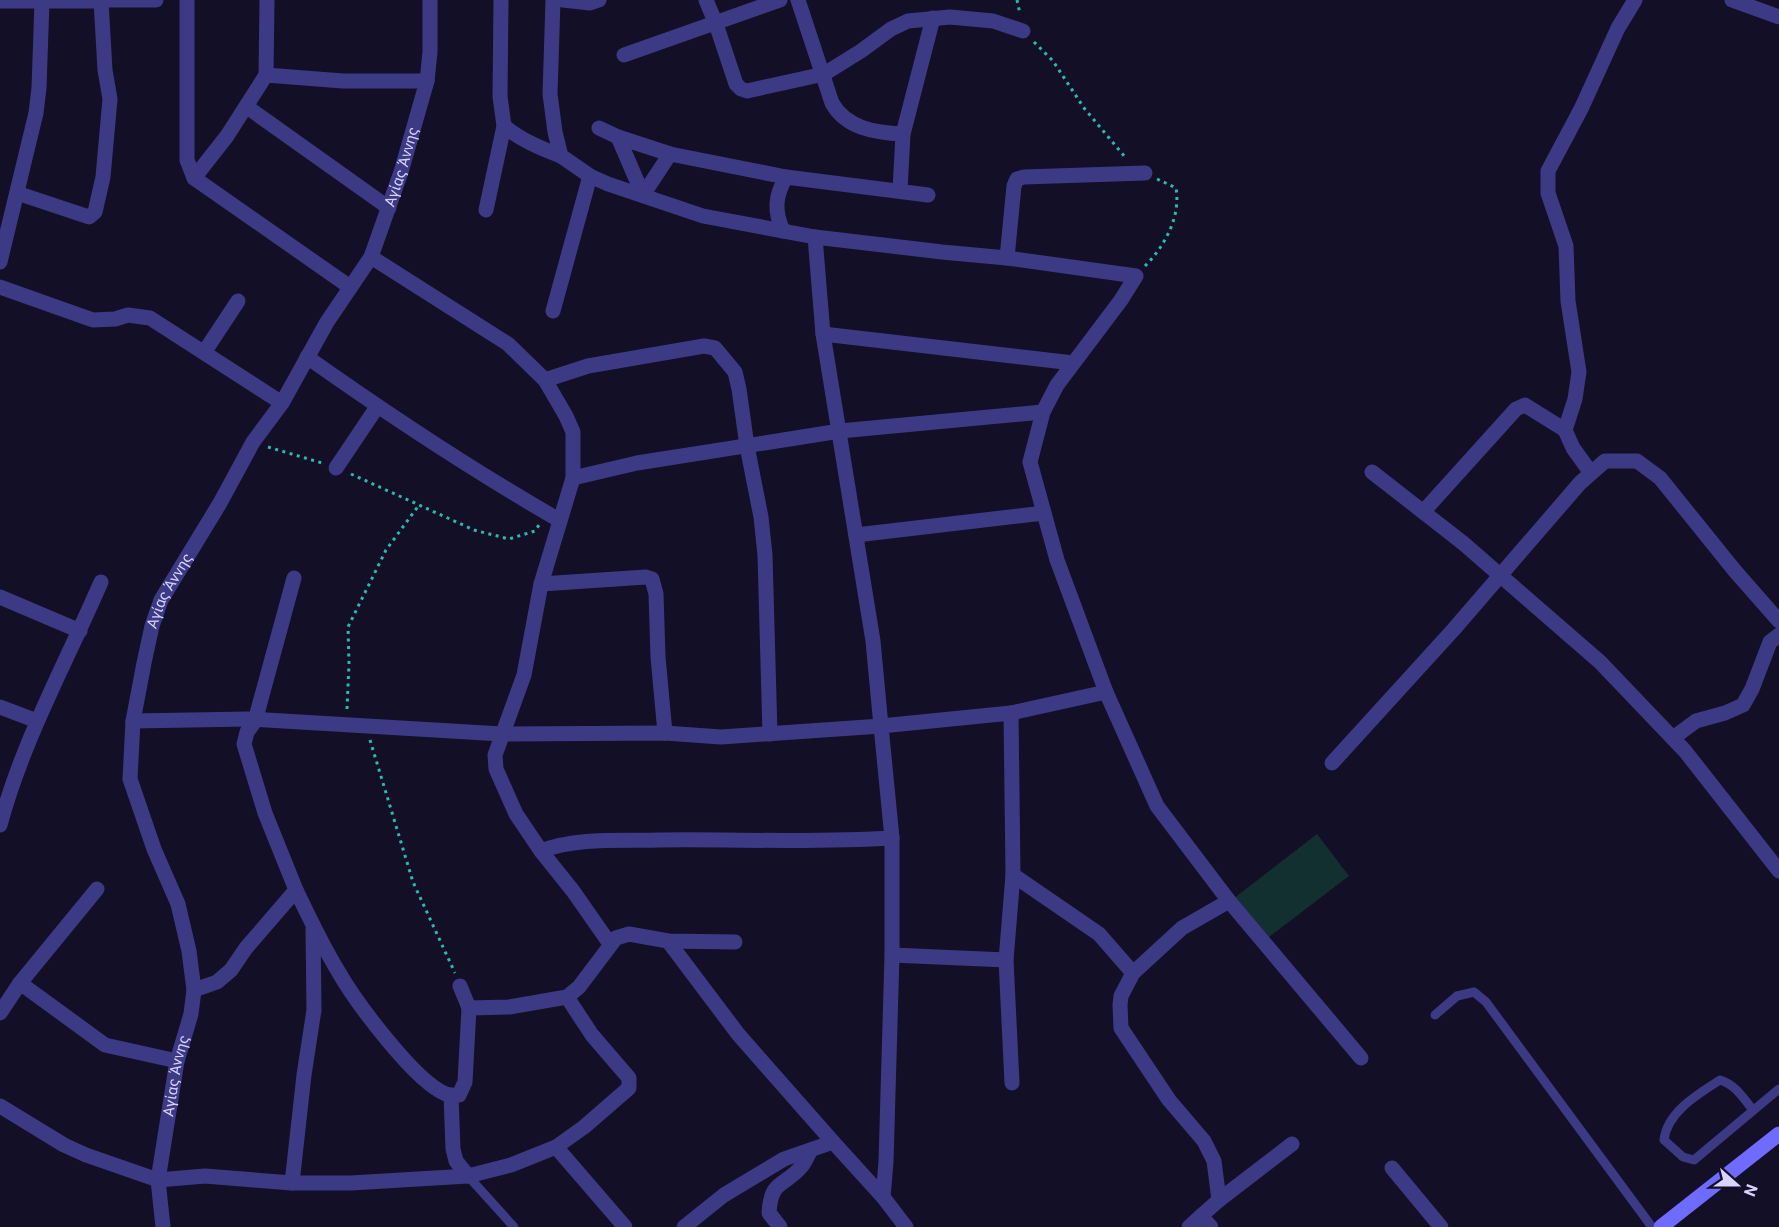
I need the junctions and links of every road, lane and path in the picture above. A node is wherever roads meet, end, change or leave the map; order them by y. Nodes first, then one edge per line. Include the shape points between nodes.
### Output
1 (156, 0) edge
2 (187, 0) edge
3 (267, 0) edge
4 (430, 0) edge
5 (501, 0) edge
6 (553, 0) edge
7 (563, 0) edge
8 (599, 0) edge
9 (706, 0) edge
10 (780, 0) edge
11 (798, 0) edge
12 (1017, 0) edge
13 (1635, 0) edge
14 (1732, 0) edge
15 (0, 1) edge
16 (42, 1) edge
17 (101, 1) edge
18 (1779, 17) edge
19 (933, 18) junction
20 (716, 24) junction
21 (1023, 31) junction
22 (624, 55) dead end
23 (824, 74) junction
24 (266, 75) junction
25 (427, 81) junction
26 (247, 107) junction
27 (504, 126) junction
28 (598, 128) dead end
29 (903, 134) junction
30 (618, 137) junction
31 (670, 154) junction
32 (561, 156) junction
33 (1145, 173) junction
34 (590, 176) junction
35 (786, 177) junction
36 (194, 178) junction
37 (900, 190) junction
38 (17, 193) junction
39 (643, 195) junction
40 (928, 195) dead end
41 (389, 208) junction
42 (486, 210) dead end
43 (783, 231) junction
44 (815, 237) junction
45 (371, 257) junction
46 (1007, 258) junction
47 (0, 262) edge
48 (1136, 276) junction
49 (350, 286) junction
50 (0, 287) edge
51 (238, 301) dead end
52 (553, 311) dead end
53 (823, 334) junction
54 (205, 351) junction
55 (307, 357) junction
56 (1073, 363) junction
57 (545, 380) junction
58 (282, 403) junction
59 (377, 407) junction
60 (1043, 412) junction
61 (1565, 430) junction
62 (840, 431) junction
63 (253, 442) junction
64 (747, 446) junction
65 (336, 468) junction
66 (1372, 472) dead end
67 (1591, 473) junction
68 (573, 478) junction
69 (419, 505) junction
70 (1423, 512) junction
71 (1044, 513) junction
72 (554, 517) junction
73 (856, 535) junction
74 (1500, 576) junction
75 (294, 578) dead end
76 (101, 582) dead end
77 (541, 584) junction
78 (0, 597) edge
79 (1779, 621) edge
80 (80, 631) junction
81 (1779, 635) edge
82 (1106, 692) junction
83 (0, 707) edge
84 (1011, 713) junction
85 (37, 721) junction
86 (133, 721) junction
87 (255, 721) junction
88 (345, 725) junction
89 (881, 726) junction
90 (370, 727) junction
91 (664, 733) junction
92 (502, 734) junction
93 (770, 734) junction
94 (1673, 738) junction
95 (1332, 763) dead end
96 (0, 825) edge
97 (892, 838) junction
98 (541, 851) junction
99 (1779, 871) edge
100 (1013, 875) junction
101 (97, 889) dead end
102 (296, 890) junction
103 (1229, 901) junction
104 (313, 926) junction
105 (668, 941) junction
106 (735, 942) dead end
107 (610, 944) junction
108 (892, 955) junction
109 (1006, 960) junction
110 (1133, 974) junction
111 (20, 983) junction
112 (460, 986) joint
113 (194, 990) junction
114 (567, 997) junction
115 (469, 1008) junction
116 (0, 1013) edge
117 (1435, 1015) dead end
118 (1361, 1058) dead end
119 (177, 1061) junction
120 (1012, 1083) dead end
121 (1779, 1089) edge
122 (451, 1095) junction
123 (0, 1106) edge
124 (1753, 1110) junction
125 (1779, 1134) edge
126 (833, 1142) junction
127 (1293, 1144) dead end
128 (556, 1147) junction
129 (811, 1150) junction
130 (1392, 1168) dead end
131 (468, 1176) junction
132 (158, 1180) junction
133 (292, 1183) junction
134 (883, 1197) junction
135 (1220, 1200) junction
136 (1206, 1222) edge
137 (163, 1227) edge
138 (514, 1227) edge
139 (625, 1227) edge
140 (684, 1227) edge
141 (780, 1227) edge
142 (906, 1227) edge
143 (1189, 1227) edge
144 (1442, 1227) edge
145 (1652, 1227) edge
146 (1661, 1227) edge

1 - 17 street
2 - 36 street via 187,160
3 - 24 street
4 - 25 street, Αγίας Άννης
5 - 27 street via 500,96
6 - 32 street via 550,94
7 - 8 street
9 - 20 street
10 - 20 street
11 - 23 street
12 - 21 path
13 - 61 street via 1548,171 1548,193 1566,246 1568,301 1579,372
14 - 18 street
15 - 16 street
16 - 17 street
16 - 38 street via 36,113
17 - 38 street via 110,99 103,177 95,212 89,217
19 - 21 street via 993,21
19 - 23 street via 908,21 891,29
19 - 29 street
20 - 22 street
20 - 23 street via 741,89 747,91
21 - 33 path via 1053,61 1084,108 1128,162
23 - 29 street via 832,104 841,117 877,131
24 - 25 street via 344,81
24 - 26 street
25 - 41 street, Αγίας Άννης
26 - 36 street
26 - 41 street
27 - 32 street
27 - 42 street
28 - 30 street
29 - 37 street
30 - 31 street
30 - 39 street
31 - 35 street
31 - 39 street
32 - 34 street
33 - 46 street via 1017,179
33 - 48 path via 1176,188 1178,199 1170,231
34 - 39 street
34 - 52 street
35 - 37 street
35 - 43 street via 777,204
36 - 49 street
37 - 40 street
38 - 47 street
39 - 43 street via 703,216
41 - 45 street, Αγίας Άννης
43 - 44 street
44 - 46 street
44 - 53 street
45 - 49 street, Αγίας Άννης
45 - 57 street via 508,344
46 - 48 street
48 - 56 street
49 - 55 street, Αγίας Άννης
50 - 54 street via 93,320 128,315 150,318
51 - 54 street
53 - 56 street
53 - 62 street
54 - 58 street
55 - 58 street, Αγίας Άννης
55 - 59 street
56 - 60 street
57 - 64 street via 617,360 704,346 715,348 735,372
57 - 68 street via 573,432
58 - 63 street, Αγίας Άννης
59 - 65 street
59 - 72 street
60 - 62 street
60 - 71 street via 1030,462
61 - 67 street
61 - 70 street via 1526,405 1516,409
62 - 64 street
62 - 73 street
63 - 65 path
63 - 86 street, Αγίας Άννης via 161,600
64 - 68 street via 637,463
64 - 93 street via 765,555
65 - 69 path
66 - 70 street
67 - 74 street
67 - 79 street via 1605,461 1637,461 1660,478
68 - 72 street
69 - 72 path via 474,530 509,539 535,531
69 - 88 path via 386,550 348,627
70 - 74 street
71 - 73 street
71 - 82 street via 1057,560
72 - 77 street
73 - 89 street via 873,641
74 - 94 street via 1600,662
74 - 95 street
75 - 87 street
76 - 80 street
77 - 91 street via 652,579
77 - 92 street via 524,675
78 - 80 street
80 - 85 street
81 - 94 street via 1770,642 1743,705 1696,721
82 - 84 street
82 - 103 street via 1157,806
83 - 85 street
84 - 89 street
84 - 100 street
85 - 96 street
86 - 87 street
86 - 113 street, Αγίας Άννης via 130,779 178,904
87 - 88 street
87 - 102 street via 244,744 265,813
88 - 90 street
89 - 93 street
89 - 97 street
90 - 92 street
90 - 112 path via 370,742 413,882
91 - 92 street
91 - 93 street via 721,737
92 - 98 street via 495,755 496,769 516,814
94 - 99 street
97 - 98 street via 601,841
97 - 108 street
98 - 107 street
100 - 109 street
100 - 110 street via 1099,933
101 - 111 street
102 - 104 street
102 - 113 street via 231,970 217,982
103 - 110 street via 1182,928
103 - 118 street
104 - 122 street via 339,973 382,1035 428,1083
104 - 133 street via 314,1010
105 - 106 street
105 - 107 street via 629,934
105 - 126 street via 738,1034
107 - 114 street via 579,987
108 - 109 street
108 - 134 street
109 - 120 street
110 - 135 street via 1121,996 1121,1028 1169,1100 1204,1141 1214,1161
111 - 116 street
111 - 119 street via 105,1045
112 - 115 street
113 - 119 street, Αγίας Άννης
114 - 115 street via 509,1007
114 - 128 street via 630,1083 584,1127
115 - 122 street via 465,1082 459,1095
117 - 145 lane via 1457,996 1474,992 1486,1002
119 - 132 street, Αγίας Άννης
121 - 124 lane
122 - 131 street via 453,1149 456,1161
123 - 132 street via 64,1145
124 - 124 lane via 1694,1160 1683,1157 1664,1140 1665,1129 1674,1114 1720,1080 1738,1091
125 - 146 main road
126 - 129 street
126 - 134 street
127 - 135 street
128 - 131 street via 511,1166
128 - 139 street
129 - 140 street via 758,1174
129 - 141 street via 801,1167 778,1185 770,1198 769,1213
130 - 144 street
131 - 133 street
131 - 138 lane
132 - 133 street via 205,1176
132 - 137 street, Αγίας Άννης
134 - 142 street
135 - 136 street
136 - 143 street

